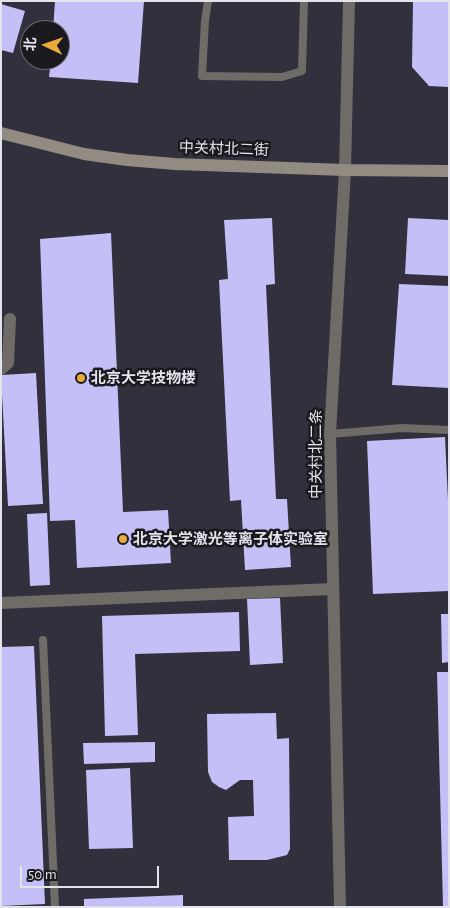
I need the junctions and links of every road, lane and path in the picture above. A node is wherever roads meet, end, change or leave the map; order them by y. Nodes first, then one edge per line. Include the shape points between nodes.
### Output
1 (208, 1) edge
2 (304, 1) edge
3 (349, 1) edge
4 (1, 134) edge
5 (345, 170) junction
6 (449, 171) edge
7 (10, 319) dead end
8 (1, 369) edge
9 (449, 430) edge
10 (330, 434) junction
11 (333, 590) junction
12 (1, 603) edge
13 (43, 640) dead end
14 (55, 907) edge
15 (340, 907) edge

1 - 2 lane via 202,76 282,77 302,71
3 - 5 street, 中关村北二条
4 - 5 street, 中关村北二街 via 84,154 127,160
5 - 6 street, 中关村北二街
5 - 10 street, 中关村北二条
7 - 8 street via 8,363
9 - 10 lane via 402,428
10 - 11 street, 中关村北二条
11 - 12 street
11 - 15 street, 中关村北二条
13 - 14 lane

